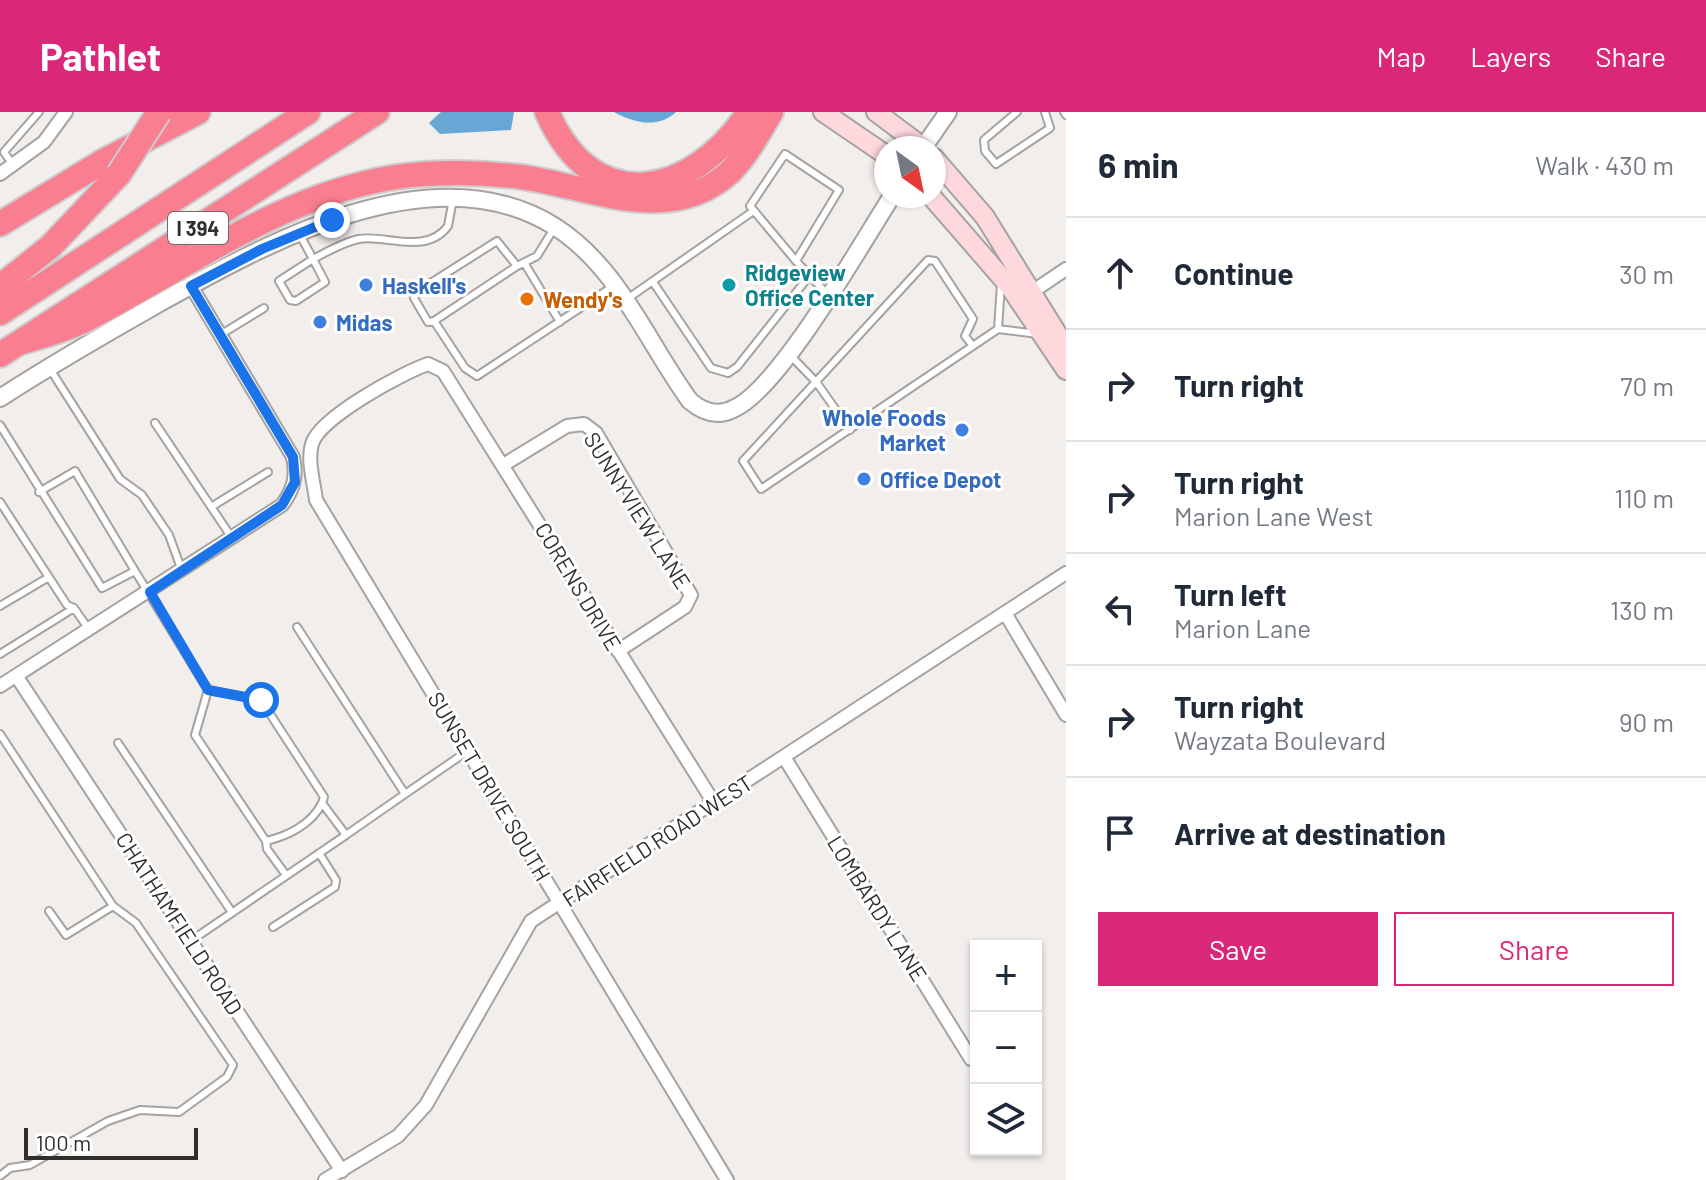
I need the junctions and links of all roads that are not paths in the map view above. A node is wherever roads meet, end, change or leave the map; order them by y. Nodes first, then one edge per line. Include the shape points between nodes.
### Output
1 (39, 112) edge
2 (66, 112) edge
3 (159, 112) edge
4 (198, 112) edge
5 (308, 112) edge
6 (377, 112) edge
7 (547, 112) edge
8 (732, 112) edge
9 (749, 112) edge
10 (771, 112) edge
11 (823, 112) edge
12 (876, 112) edge
13 (948, 112) edge
14 (1017, 112) edge
15 (1045, 112) edge
16 (908, 136) edge
17 (932, 136) edge
18 (874, 147) edge
19 (715, 155) junction
20 (14, 166) junction
21 (946, 171) edge
22 (0, 174) edge
23 (453, 199) junction
24 (884, 208) edge
25 (942, 208) edge
26 (752, 212) junction
27 (0, 224) edge
28 (555, 226) junction
29 (298, 232) junction
30 (313, 259) junction
31 (796, 261) junction
32 (521, 265) junction
33 (1066, 269) edge
34 (810, 275) junction
35 (1002, 277) junction
36 (653, 282) junction
37 (615, 285) junction
38 (191, 286) junction
39 (0, 287) edge
40 (828, 295) junction
41 (1026, 296) junction
42 (626, 300) junction
43 (264, 308) dead end
44 (0, 313) edge
45 (434, 321) junction
46 (560, 322) junction
47 (998, 329) junction
48 (1039, 334) junction
49 (220, 335) junction
50 (973, 346) junction
51 (1066, 348) edge
52 (10, 349) edge
53 (789, 353) junction
54 (49, 367) junction
55 (1066, 370) edge
56 (817, 383) junction
57 (0, 398) edge
58 (155, 423) dead end
59 (0, 425) edge
60 (321, 427) joint
61 (850, 430) junction
62 (505, 464) junction
63 (268, 472) dead end
64 (39, 492) junction
65 (0, 502) edge
66 (211, 507) junction
67 (232, 538) junction
68 (135, 571) junction
69 (182, 571) junction
70 (1066, 573) edge
71 (49, 577) junction
72 (150, 592) junction
73 (0, 606) edge
74 (74, 608) junction
75 (1005, 613) junction
76 (297, 627) dead end
77 (90, 631) junction
78 (618, 651) junction
79 (0, 654) edge
80 (17, 677) junction
81 (0, 686) edge
82 (208, 690) junction
83 (1066, 715) edge
84 (0, 734) edge
85 (118, 743) dead end
86 (469, 750) junction
87 (784, 757) junction
88 (405, 794) junction
89 (322, 803) junction
90 (714, 803) junction
91 (346, 835) junction
92 (266, 841) junction
93 (319, 853) junction
94 (286, 875) junction
95 (560, 903) junction
96 (113, 906) junction
97 (49, 911) dead end
98 (231, 911) junction
99 (273, 927) dead end
100 (192, 940) junction
101 (970, 1057) edge
102 (342, 1171) junction
103 (0, 1176) edge
104 (325, 1180) edge
105 (727, 1180) edge

1 - 20 lane via 4,152
2 - 20 street via 44,142
3 - 39 highway, bridge via 119,174 51,246
4 - 27 highway
5 - 44 highway, I 394
6 - 52 highway, I 394
7 - 19 highway via 583,161 616,180 669,182
8 - 19 highway
9 - 19 highway
10 - 52 highway via 728,173 682,197 638,201 486,174 385,179 296,206 84,321
11 - 18 main road
12 - 16 main road
13 - 17 street
14 - 15 lane via 986,136 985,151 996,164 1050,128
20 - 22 street
21 - 41 main road via 969,196
23 - 28 street via 509,208
23 - 29 street via 427,198 368,209
23 - 30 lane via 448,226 438,236 400,243 358,239
24 - 40 street
25 - 35 main road
26 - 31 lane
26 - 31 lane via 750,206 785,154 839,190
26 - 36 lane
28 - 32 lane via 537,256
28 - 37 street
29 - 30 lane
29 - 38 street
30 - 30 lane via 325,282 290,300 279,281
31 - 34 lane
32 - 45 lane
32 - 45 lane via 497,241 418,291 415,302 428,322
32 - 46 lane
33 - 41 street
34 - 36 lane via 728,373 711,368
34 - 40 lane
35 - 41 main road
35 - 47 lane
36 - 42 lane
37 - 42 street
37 - 46 lane
38 - 49 street
38 - 54 street
40 - 53 street
41 - 48 main road
41 - 51 main road
42 - 53 street via 682,390 707,412 738,407
43 - 49 lane
45 - 46 lane via 465,368 477,376
47 - 48 lane
47 - 50 lane
48 - 55 main road
49 - 67 street via 293,457 295,482 282,505
50 - 56 lane via 965,336 973,319 935,261 928,260
50 - 61 lane
53 - 56 lane
54 - 57 street
54 - 69 lane via 120,479 142,495 169,535
56 - 61 lane
56 - 61 lane via 743,461 761,489
58 - 66 lane
59 - 64 lane
60 - 62 street, CORENS DRIVE via 408,371 428,364 443,371
60 - 86 street, SUNSET DRIVE SOUTH via 310,449 316,500
62 - 78 street, CORENS DRIVE
62 - 78 street, SUNNYVIEW LANE via 567,426 584,424 596,433 691,595 685,607
63 - 66 lane
64 - 68 lane via 102,588
64 - 68 lane via 75,471
65 - 71 lane
66 - 67 lane
67 - 69 street
68 - 72 lane
69 - 72 street
70 - 75 street, FAIRFIELD ROAD WEST
71 - 73 lane
71 - 74 lane
72 - 77 street
72 - 82 lane
74 - 77 lane
74 - 79 lane
75 - 83 street
75 - 87 street, FAIRFIELD ROAD WEST
76 - 88 lane
77 - 80 street
78 - 90 street, CORENS DRIVE
80 - 81 street
80 - 100 street, CHATHAMFIELD ROAD
82 - 89 lane via 261,700 324,797
82 - 92 lane via 195,735
84 - 96 lane
85 - 98 lane
86 - 88 lane
86 - 95 street, SUNSET DRIVE SOUTH
87 - 90 street, FAIRFIELD ROAD WEST
87 - 101 street, LOMBARDY LANE
88 - 91 lane
89 - 91 lane
89 - 92 lane via 288,836
90 - 95 street, FAIRFIELD ROAD WEST
91 - 93 lane
92 - 94 lane
93 - 94 lane
93 - 99 lane via 335,887
94 - 98 lane
95 - 102 street, FAIRFIELD ROAD WEST via 531,921 520,935 426,1105 398,1136
95 - 105 street, SUNSET DRIVE SOUTH
96 - 97 lane via 66,935
96 - 103 lane via 136,923 233,1065 227,1077 179,1112 140,1110 108,1121
98 - 100 lane
100 - 102 street, CHATHAMFIELD ROAD
102 - 104 street, FAIRFIELD ROAD WEST

